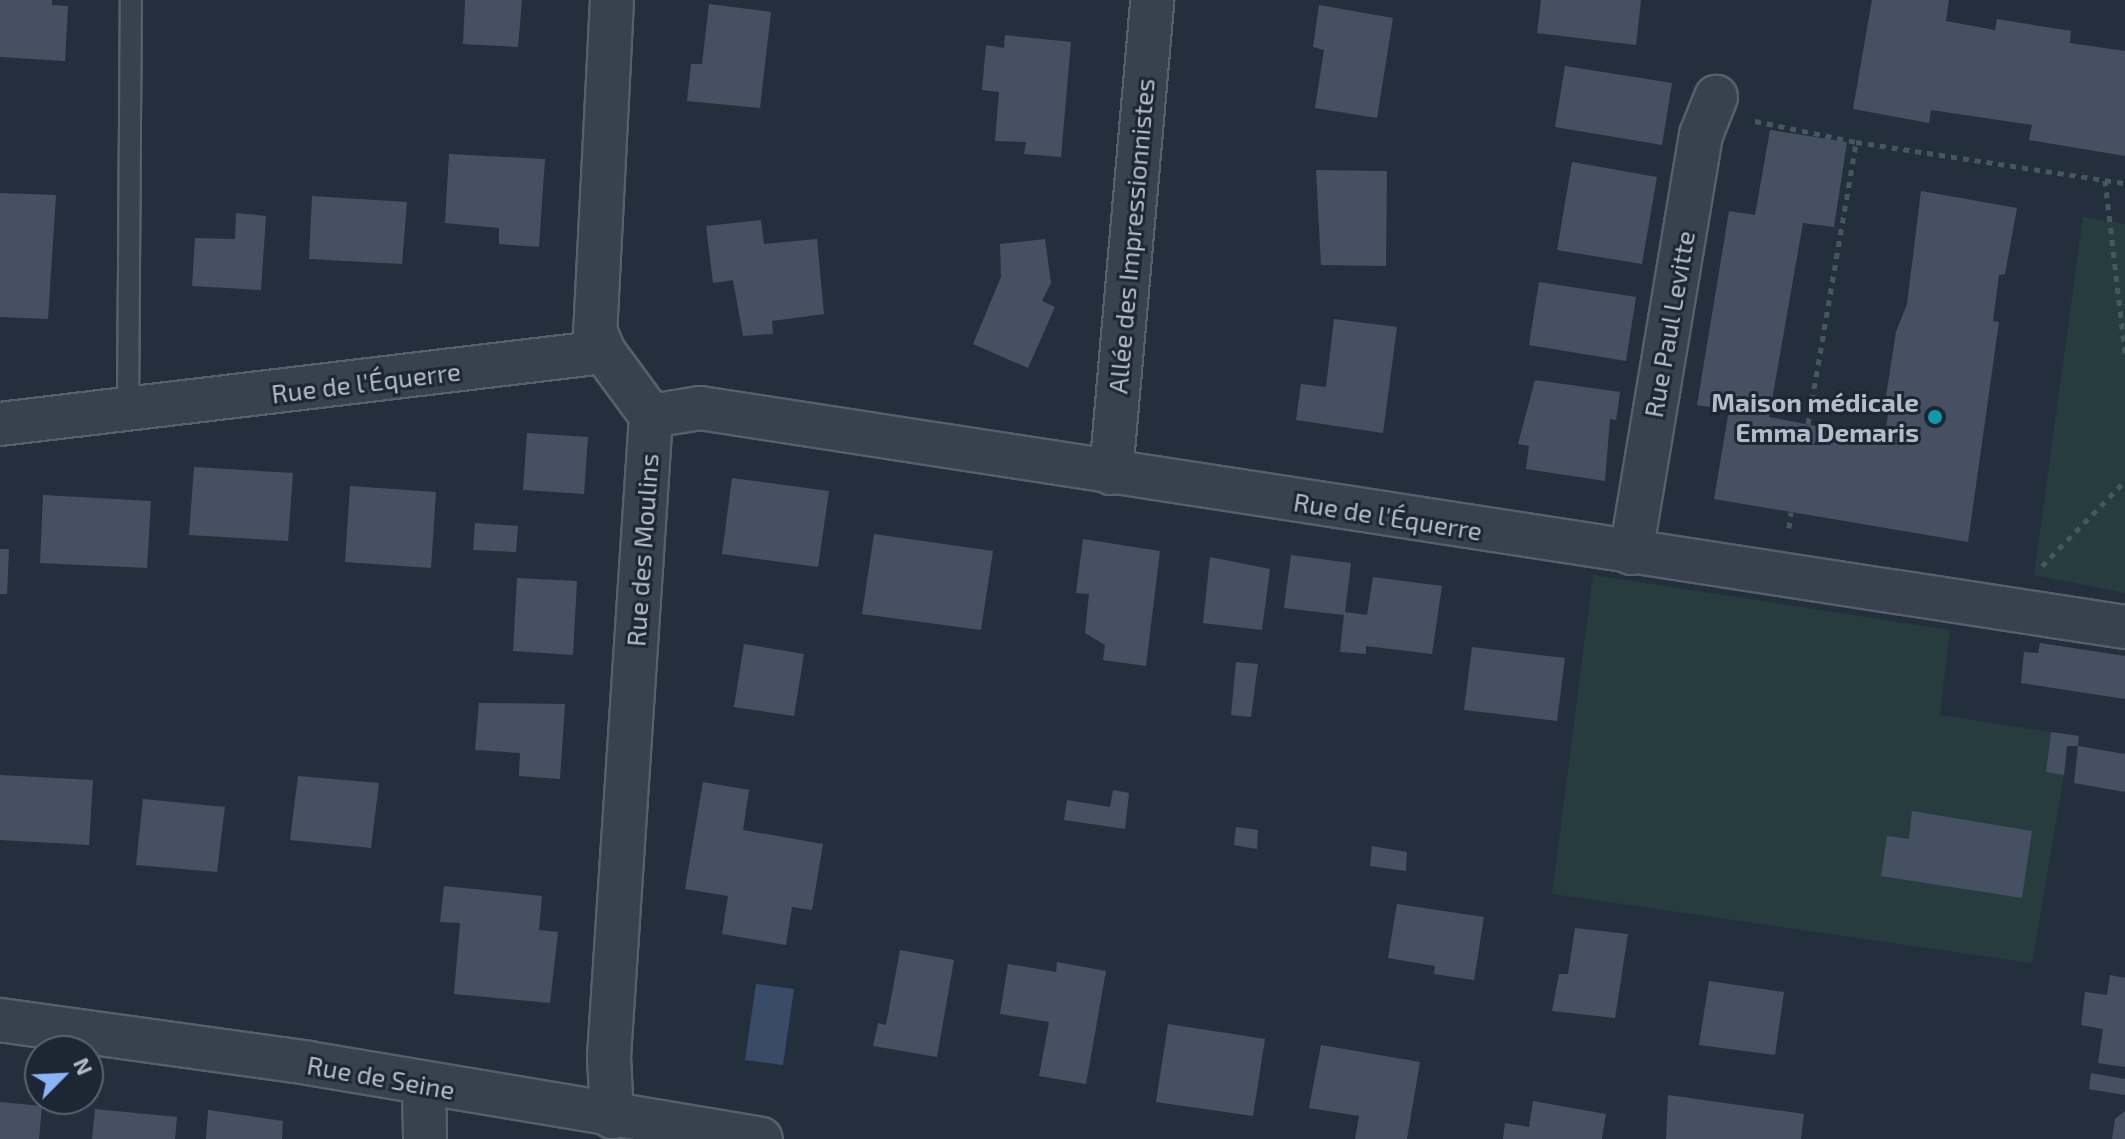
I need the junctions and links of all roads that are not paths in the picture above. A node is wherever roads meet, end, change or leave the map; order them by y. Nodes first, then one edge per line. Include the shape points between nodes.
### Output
1 (131, 0) edge
2 (612, 0) edge
3 (1152, 0) edge
4 (1713, 104) road end
5 (604, 352) junction
6 (128, 410) junction
7 (651, 416) junction
8 (0, 424) edge
9 (1111, 473) junction
10 (1631, 553) junction
11 (2125, 627) edge
12 (0, 1020) edge
13 (424, 1085) junction
14 (612, 1117) junction
15 (425, 1139) edge
16 (761, 1139) edge

1 - 6 lane
2 - 5 street, Rue des Moulins via 593,299 595,330
3 - 9 street, Allée des Impressionnistes
4 - 10 street, Rue Paul Levitte via 1701,135
5 - 6 street, Rue de l'Équerre
5 - 7 street, Rue des Moulins
6 - 8 street, Rue de l'Équerre
7 - 9 street, Rue de l'Équerre via 700,408
7 - 14 street, Rue des Moulins via 609,1057
9 - 10 street, Rue de l'Équerre
10 - 11 street, Rue de l'Équerre
12 - 13 street, Rue de Seine
13 - 14 street, Rue de Seine
13 - 15 street
14 - 16 street, Rue de Seine

